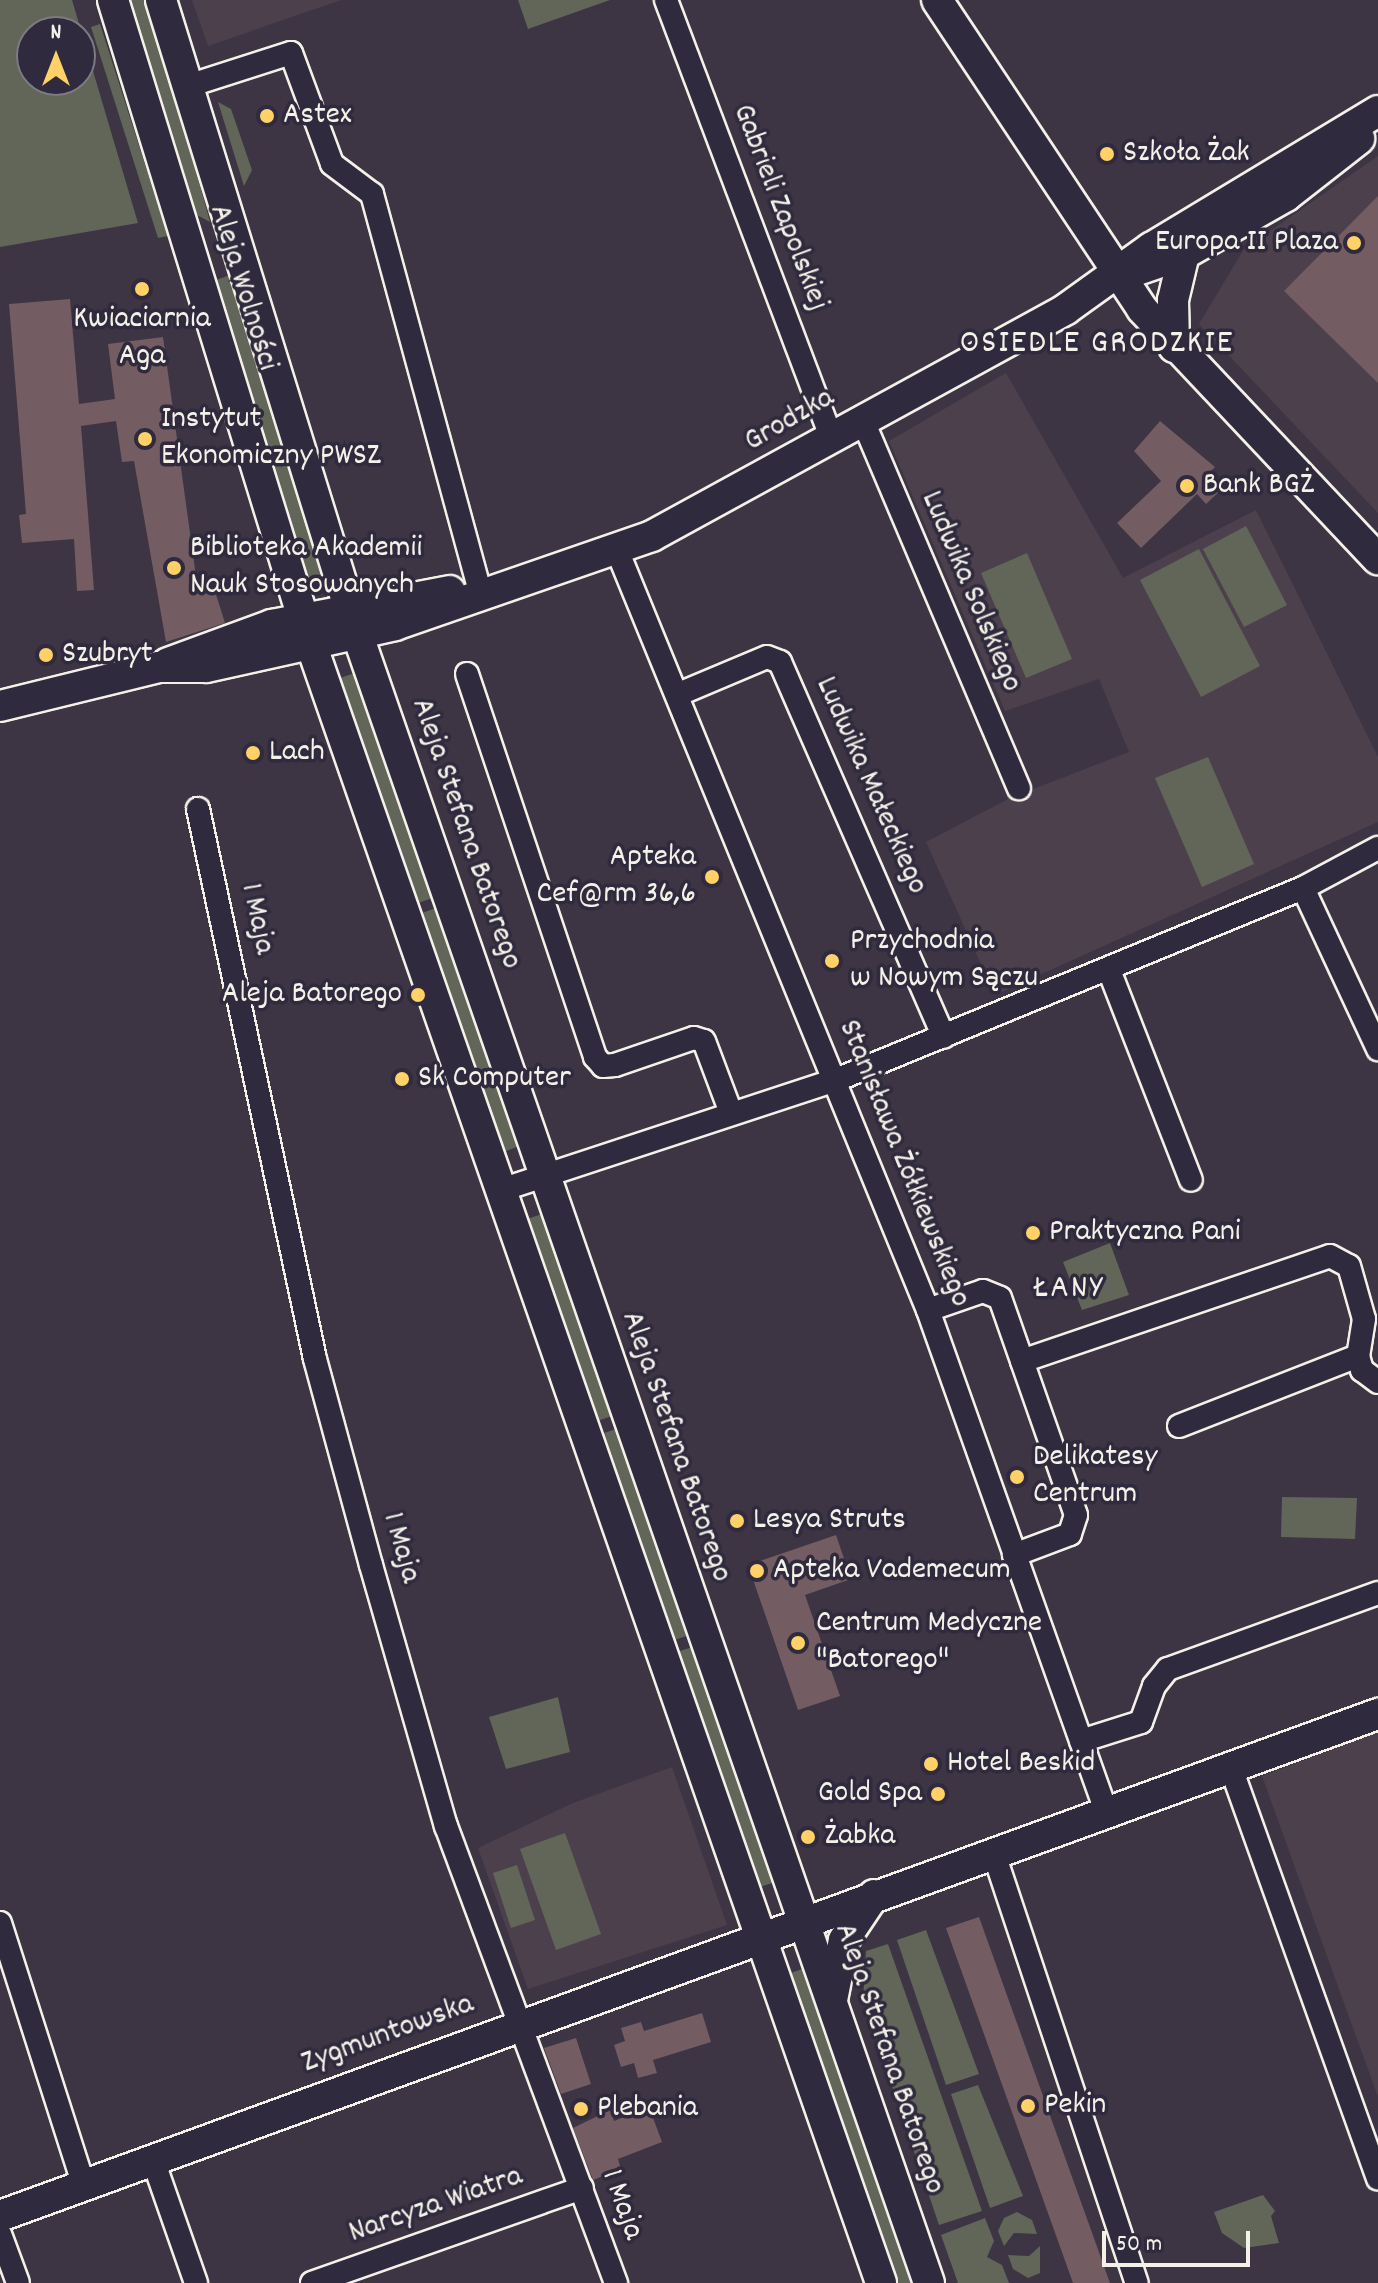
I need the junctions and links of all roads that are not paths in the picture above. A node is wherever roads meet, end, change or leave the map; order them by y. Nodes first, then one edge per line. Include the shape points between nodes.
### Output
1 (113, 0) edge
2 (161, 0) edge
3 (666, 0) edge
4 (937, 0) edge
5 (188, 86) junction
6 (1378, 111) edge
7 (1378, 119) edge
8 (1184, 254) junction
9 (1115, 273) junction
10 (1174, 347) junction
11 (863, 421) junction
12 (832, 439) junction
13 (617, 550) junction
14 (1378, 559) edge
15 (480, 591) junction
16 (354, 622) junction
17 (307, 632) junction
18 (467, 674) dead end
19 (679, 694) junction
20 (0, 706) edge
21 (1019, 788) dead end
22 (198, 809) dead end
23 (1378, 848) edge
24 (1303, 888) junction
25 (1109, 970) junction
26 (944, 1037) junction
27 (1378, 1049) edge
28 (836, 1080) junction
29 (731, 1113) junction
30 (544, 1175) junction
31 (1191, 1180) dead end
32 (501, 1190) junction
33 (928, 1310) junction
34 (1358, 1356) junction
35 (1022, 1361) junction
36 (1378, 1382) edge
37 (1179, 1426) dead end
38 (1014, 1555) junction
39 (1378, 1593) edge
40 (1378, 1714) edge
41 (1081, 1741) junction
42 (1231, 1768) junction
43 (1106, 1811) junction
44 (993, 1851) junction
45 (876, 1893) junction
46 (801, 1920) junction
47 (0, 1923) edge
48 (759, 1936) junction
49 (831, 2010) junction
50 (518, 2026) junction
51 (153, 2160) junction
52 (1378, 2178) edge
53 (84, 2186) junction
54 (582, 2188) junction
55 (0, 2216) edge
56 (0, 2234) edge
57 (18, 2283) edge
58 (196, 2283) edge
59 (312, 2283) edge
60 (616, 2283) edge
61 (881, 2283) edge
62 (929, 2283) edge
63 (1137, 2283) edge

1 - 17 street, Aleja Wolności
2 - 5 street, Aleja Wolności
3 - 12 street, Gabrieli Zapolskiej
4 - 9 street
5 - 15 street via 291,53 332,164 372,194
5 - 16 street, Aleja Wolności
6 - 9 street, Grodzka
7 - 8 street via 1308,180
8 - 9 street
8 - 10 street via 1173,300
9 - 10 street
9 - 11 street, Grodzka via 1066,309
10 - 14 street
11 - 12 street, Grodzka
11 - 21 street, Ludwika Solskiego
12 - 13 street, Grodzka via 699,514
13 - 15 street, Grodzka
13 - 19 street, Stanisława Żółkiewskiego
15 - 16 street, Grodzka via 464,605
16 - 17 street, Grodzka
16 - 30 street, Aleja Stefana Batorego
17 - 20 street, Grodzka via 201,646 159,667
17 - 32 street
18 - 29 street via 595,1057 603,1066 615,1065 694,1038 704,1041
19 - 26 street, Ludwika Małeckiego via 767,657 780,662
19 - 28 street, Stanisława Żółkiewskiego
22 - 50 street, 1 Maja via 315,1359 446,1826
23 - 24 street
24 - 25 street
24 - 27 street
25 - 26 street
25 - 31 street
26 - 28 street
28 - 29 street
28 - 33 street, Stanisława Żółkiewskiego
29 - 30 street
30 - 32 street
30 - 46 street, Aleja Stefana Batorego
32 - 48 street
33 - 35 street via 983,1291 1000,1298
33 - 38 street, Stanisława Żółkiewskiego
34 - 35 street via 1364,1319 1359,1292 1349,1266 1330,1256
34 - 36 street via 1362,1370
34 - 37 street
35 - 38 street via 1076,1515 1070,1534
38 - 41 street, Stanisława Żółkiewskiego
39 - 41 street via 1168,1669 1154,1686 1141,1722
40 - 42 street, Zygmuntowska
41 - 43 street, Stanisława Żółkiewskiego
42 - 43 street, Zygmuntowska
42 - 52 street
43 - 44 street, Zygmuntowska
44 - 45 street, Zygmuntowska
44 - 63 street
45 - 46 street, Zygmuntowska
45 - 49 street via 844,1940
46 - 48 street, Zygmuntowska
46 - 49 street, Aleja Stefana Batorego
47 - 53 street
48 - 50 street, Zygmuntowska
48 - 61 street
49 - 62 street, Aleja Stefana Batorego
50 - 51 street, Zygmuntowska
50 - 54 street, 1 Maja
51 - 53 street, Zygmuntowska
51 - 58 street
53 - 55 street, Zygmuntowska
54 - 59 street, Narcyza Wiatra
54 - 60 street, 1 Maja
56 - 57 street

